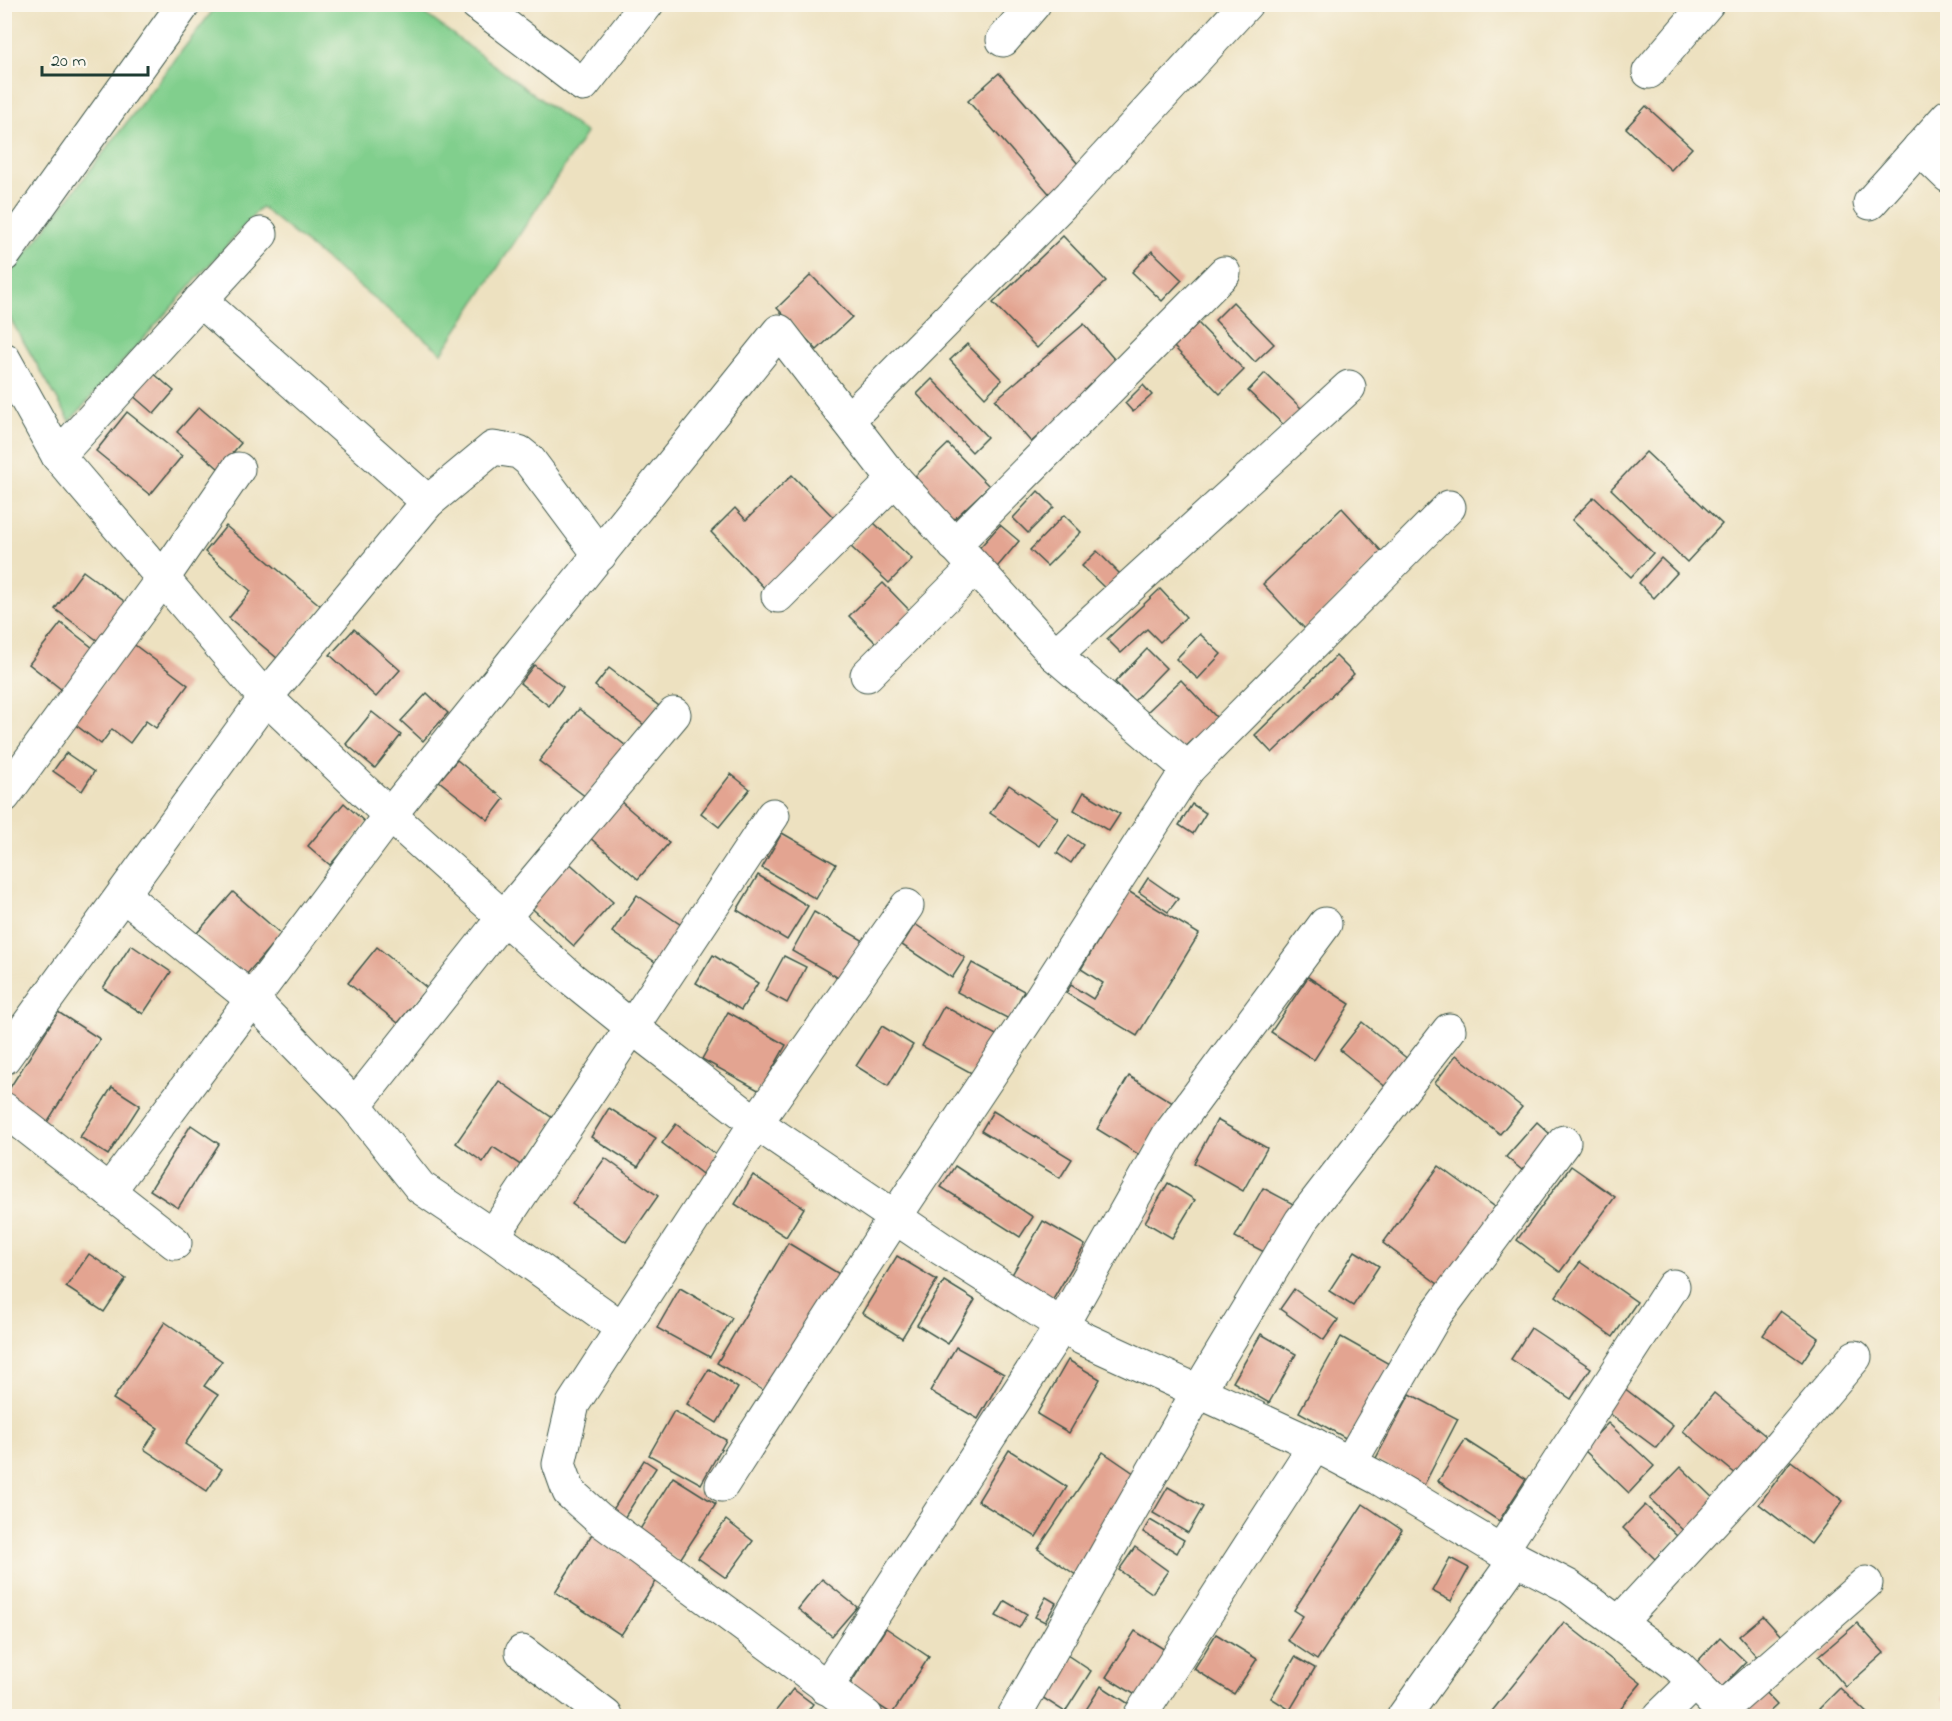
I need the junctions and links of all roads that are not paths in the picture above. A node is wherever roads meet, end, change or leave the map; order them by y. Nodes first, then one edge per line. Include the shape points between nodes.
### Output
1 (184, 4) edge
2 (477, 4) edge
3 (647, 4) edge
4 (1034, 4) edge
5 (1707, 4) edge
6 (1236, 8) edge
7 (1003, 40) dead end
8 (1649, 72) dead end
9 (1947, 116) edge
10 (1919, 148) junction
11 (1947, 176) edge
12 (1870, 203) dead end
13 (261, 234) dead end
14 (4, 255) edge
15 (1224, 273) dead end
16 (200, 300) junction
17 (4, 359) edge
18 (1349, 387) dead end
19 (848, 420) junction
20 (58, 456) junction
21 (238, 470) dead end
22 (896, 479) junction
23 (428, 502) junction
24 (1449, 507) dead end
25 (600, 555) junction
26 (964, 556) junction
27 (163, 578) junction
28 (778, 596) dead end
29 (1055, 655) junction
30 (867, 675) dead end
31 (266, 697) junction
32 (674, 714) dead end
33 (1188, 769) junction
34 (4, 796) edge
35 (390, 815) junction
36 (773, 815) dead end
37 (123, 895) junction
38 (907, 906) dead end
39 (504, 917) junction
40 (1325, 924) dead end
41 (253, 1000) junction
42 (633, 1028) junction
43 (1449, 1030) dead end
44 (4, 1058) edge
45 (355, 1105) junction
46 (4, 1109) edge
47 (756, 1124) junction
48 (1564, 1142) dead end
49 (109, 1191) junction
50 (896, 1217) junction
51 (493, 1236) junction
52 (175, 1243) dead end
53 (1673, 1286) dead end
54 (1062, 1325) junction
55 (622, 1328) junction
56 (1855, 1357) dead end
57 (1198, 1392) junction
58 (1315, 1445) junction
59 (1350, 1463) junction
60 (722, 1485) dead end
61 (1509, 1555) junction
62 (1866, 1583) dead end
63 (1619, 1623) junction
64 (522, 1652) dead end
65 (1694, 1683) junction
66 (826, 1688) junction
67 (1724, 1713) edge
68 (606, 1716) edge
69 (866, 1716) edge
70 (1014, 1716) edge
71 (1140, 1716) edge
72 (1404, 1716) edge
73 (1660, 1716) edge

1 - 14 street
2 - 3 street via 583,86
4 - 7 street
5 - 8 street
6 - 19 street via 1071,195
9 - 10 street
10 - 11 street
10 - 12 street
13 - 16 street
15 - 26 street
16 - 20 street
16 - 23 street
17 - 20 street
18 - 29 street
19 - 22 street
19 - 25 street via 779,331
20 - 27 street
21 - 27 street
22 - 26 street
22 - 28 street
23 - 25 street via 493,448 519,452
23 - 31 street
24 - 33 street
25 - 35 street
26 - 29 street
26 - 30 street
27 - 31 street
27 - 34 street
29 - 33 street
31 - 35 street
31 - 37 street
32 - 39 street
33 - 50 street
35 - 39 street
35 - 41 street
36 - 42 street
37 - 41 street
37 - 44 street
38 - 47 street
39 - 42 street
39 - 45 street
40 - 54 street via 1168,1136
41 - 45 street
41 - 49 street
42 - 47 street
42 - 51 street
43 - 57 street via 1301,1221
45 - 51 street via 420,1187
46 - 49 street
47 - 50 street
47 - 55 street
48 - 59 street via 1436,1314
49 - 52 street
50 - 54 street
50 - 60 street
51 - 55 street
53 - 61 street
54 - 57 street
54 - 66 street
55 - 66 street via 573,1404 559,1464 569,1492 598,1518
56 - 63 street via 1743,1489
57 - 58 street
57 - 70 street
58 - 59 street
58 - 71 street
59 - 61 street
61 - 63 street via 1568,1586
61 - 72 street
62 - 67 street
63 - 65 street via 1678,1666
64 - 68 street
65 - 67 street
65 - 73 street
66 - 69 street

